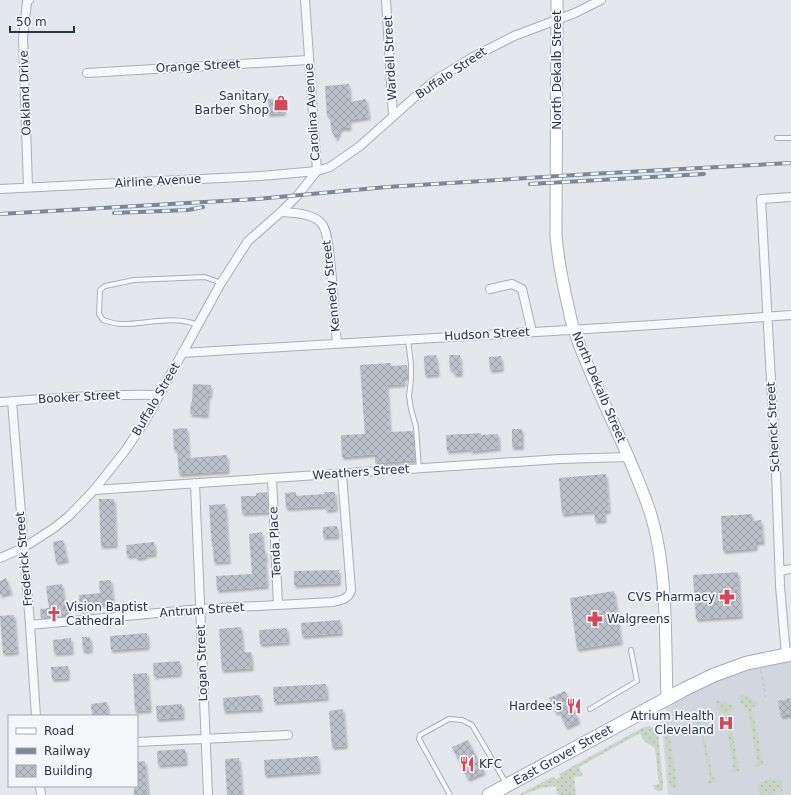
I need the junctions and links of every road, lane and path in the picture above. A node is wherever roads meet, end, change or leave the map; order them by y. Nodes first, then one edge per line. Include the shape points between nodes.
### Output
1 (305, 0) edge
2 (386, 0) edge
3 (557, 0) edge
4 (601, 0) edge
5 (27, 1) edge
6 (557, 19) junction
7 (308, 60) junction
8 (87, 72) dead end
9 (393, 116) junction
10 (777, 138) dead end
11 (791, 138) edge
12 (317, 171) junction
13 (28, 187) junction
14 (0, 189) edge
15 (791, 197) edge
16 (282, 212) junction
17 (221, 283) junction
18 (490, 289) dead end
19 (791, 315) edge
20 (767, 317) junction
21 (198, 325) junction
22 (574, 329) junction
23 (532, 332) junction
24 (408, 339) junction
25 (337, 343) junction
26 (182, 353) junction
27 (158, 395) junction
28 (12, 401) junction
29 (0, 402) edge
30 (629, 457) junction
31 (419, 469) junction
32 (342, 474) junction
33 (272, 478) junction
34 (195, 483) junction
35 (94, 490) junction
36 (23, 548) junction
37 (0, 558) edge
38 (791, 569) edge
39 (780, 571) junction
40 (278, 605) junction
41 (200, 609) junction
42 (30, 625) junction
43 (631, 650) dead end
44 (788, 654) edge
45 (758, 661) junction
46 (667, 698) junction
47 (766, 699) dead end
48 (590, 709) dead end
49 (36, 715) edge
50 (288, 735) dead end
51 (206, 738) junction
52 (138, 742) edge
53 (507, 785) junction
54 (208, 795) edge
55 (450, 795) edge
56 (489, 795) edge

1 - 7 street, Carolina Avenue
2 - 9 street, Wardell Street
3 - 6 main road, North Dekalb Street
4 - 6 street, Buffalo Street
5 - 13 street, Oakland Drive via 23,38
6 - 9 street, Buffalo Street via 514,36 473,57 437,80
6 - 22 main road, North Dekalb Street via 556,235 561,275
7 - 8 street, Orange Street
7 - 12 street, Carolina Avenue
9 - 12 street, Buffalo Street via 360,146 330,167
10 - 11 lane
12 - 13 street, Airline Avenue
12 - 16 street, Carolina Avenue
13 - 14 street, Airline Avenue
15 - 20 street, Schenck Street via 761,199
16 - 17 street, Buffalo Street via 248,242
16 - 25 street, Kennedy Street via 315,218 325,231
17 - 21 street, Buffalo Street
17 - 21 lane via 205,277 134,280 105,286 100,290 99,314 103,320 120,324 160,320
18 - 23 street via 512,284 522,289
19 - 20 street, Hudson Street
20 - 22 street, Hudson Street
20 - 39 street, Schenck Street
21 - 26 street, Buffalo Street
22 - 23 street, Hudson Street
22 - 30 main road, North Dekalb Street
23 - 24 street, Hudson Street
24 - 25 street, Hudson Street
24 - 31 lane via 411,364 410,409 416,427
25 - 26 street, Hudson Street
26 - 27 street, Buffalo Street
27 - 28 street, Booker Street
27 - 35 street, Buffalo Street via 125,451
28 - 29 street, Booker Street
28 - 36 street, Frederick Street
30 - 31 street, Weathers Street
30 - 46 main road, North Dekalb Street via 650,512 662,569
31 - 32 street, Weathers Street
32 - 33 street, Weathers Street
32 - 40 street, Antrum Street via 351,593 340,601
33 - 34 street, Weathers Street
33 - 40 street, Tenda Place
34 - 35 street, Weathers Street
34 - 41 street, Logan Street
35 - 36 street, Buffalo Street via 69,516
36 - 37 street, Buffalo Street
36 - 42 street, Frederick Street
38 - 39 street
39 - 44 street, Schenck Street
40 - 41 street, Antrum Street
41 - 42 street, Antrum Street
41 - 51 street, Logan Street
42 - 49 street, Frederick Street
43 - 48 lane via 637,681
44 - 45 main road, East Grover Street
45 - 46 main road, East Grover Street via 714,675
45 - 47 path
46 - 53 main road, East Grover Street
50 - 51 street
51 - 52 street
51 - 54 street, Logan Street
53 - 55 lane via 472,725 462,720 450,719 420,735 419,739
53 - 56 main road, East Grover Street

